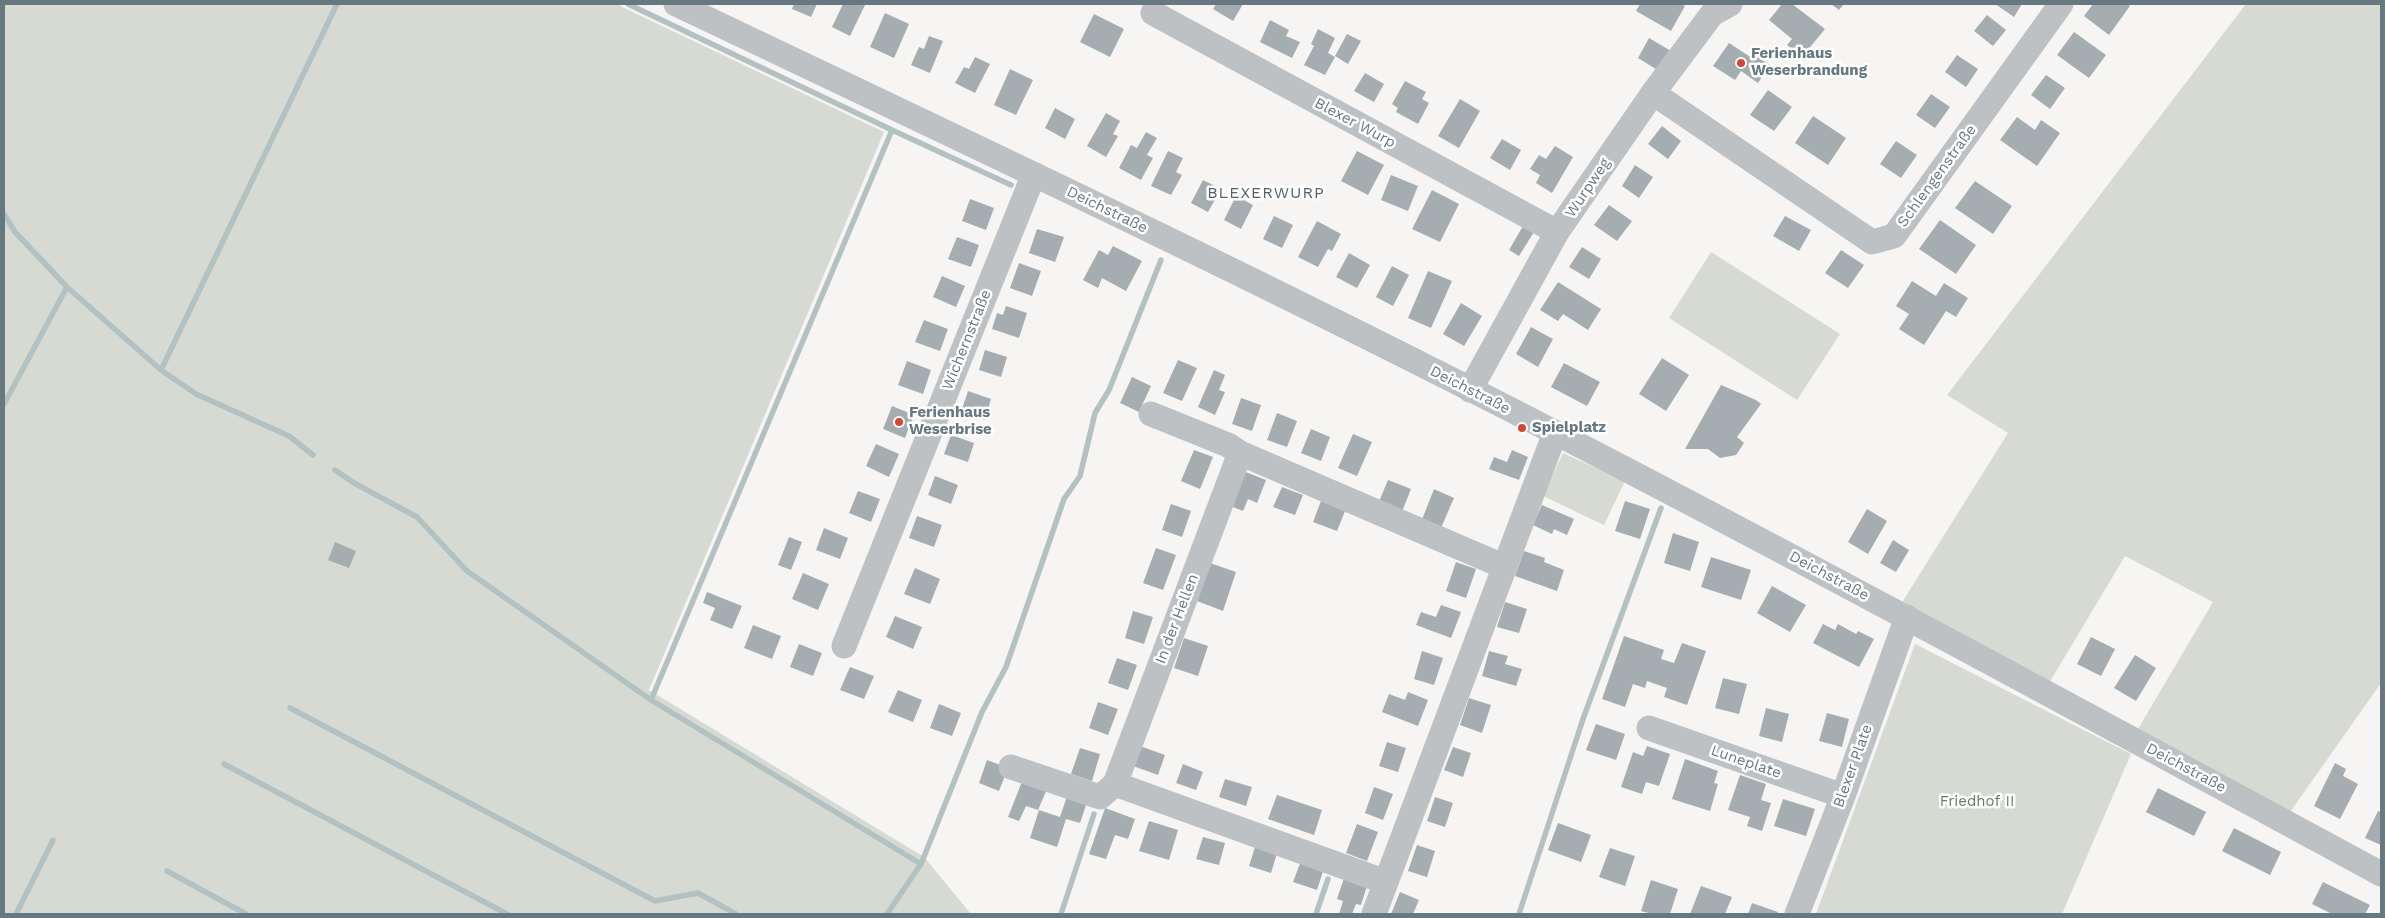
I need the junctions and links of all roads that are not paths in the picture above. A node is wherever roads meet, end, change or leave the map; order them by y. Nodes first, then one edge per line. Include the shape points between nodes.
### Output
1 (676, 4) edge
2 (1730, 4) edge
3 (2061, 4) edge
4 (1153, 13) dead end
5 (1653, 93) junction
6 (1034, 174) junction
7 (1557, 232) junction
8 (1470, 390) junction
9 (1151, 414) dead end
10 (1555, 433) junction
11 (1240, 453) junction
12 (1505, 567) junction
13 (1907, 617) junction
14 (844, 646) dead end
15 (1649, 728) dead end
16 (1011, 767) dead end
17 (1115, 784) junction
18 (1843, 796) junction
19 (2381, 874) edge
20 (1386, 882) junction
21 (1374, 914) edge
22 (1797, 914) edge

1 - 6 street, Deichstraße
2 - 5 street, Wurpweg via 1712,14
3 - 5 street, Schlengenstraße via 1894,236 1872,242
4 - 7 street, Blexer Wurp
5 - 7 street, Wurpweg
6 - 8 street, Deichstraße
6 - 14 street, Wichernstraße
7 - 8 street, Wurpweg
8 - 10 street, Deichstraße
9 - 11 street via 1228,444
10 - 12 street
10 - 13 street, Deichstraße
11 - 12 street
11 - 17 street, In der Hellen
12 - 20 street
13 - 18 street, Blexer Plate
13 - 19 street, Deichstraße
15 - 18 street, Luneplate
16 - 17 street via 1100,797
17 - 20 street
18 - 22 street, Blexer Plate
20 - 21 street

